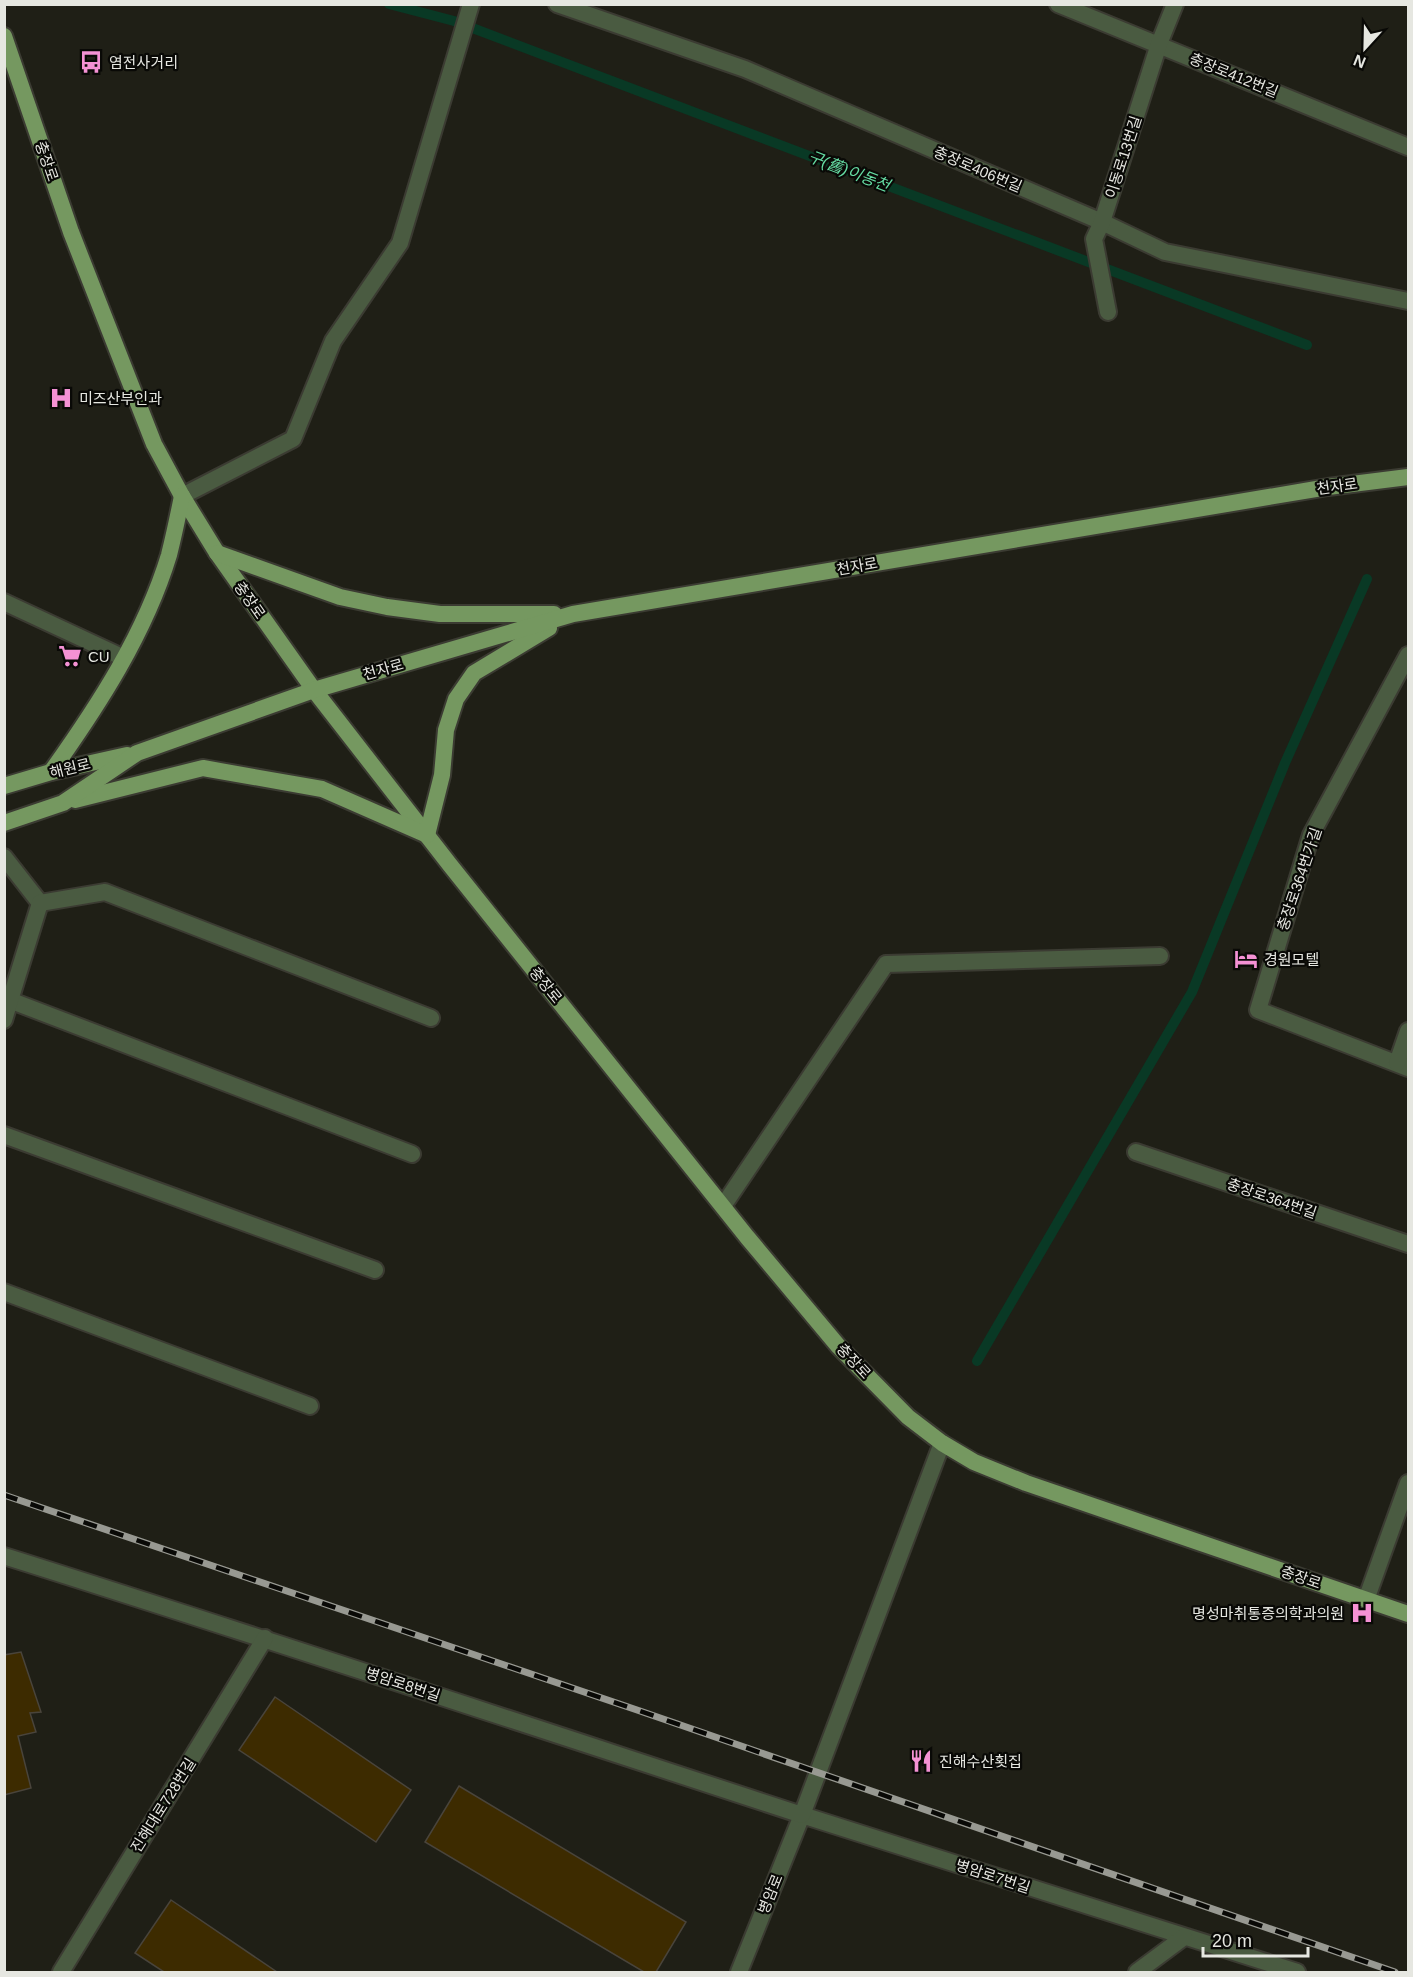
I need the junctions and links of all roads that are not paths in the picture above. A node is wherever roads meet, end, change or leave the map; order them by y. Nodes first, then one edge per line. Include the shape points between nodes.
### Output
1 (471, 4) edge
2 (557, 4) edge
3 (1058, 4) edge
4 (1175, 4) edge
5 (4, 36) edge
6 (1159, 44) junction
7 (1408, 147) edge
8 (1102, 222) junction
9 (1408, 301) edge
10 (1108, 312) dead end
11 (1408, 477) edge
12 (182, 496) junction
13 (217, 553) junction
14 (4, 602) edge
15 (573, 614) junction
16 (1408, 655) edge
17 (124, 658) junction
18 (314, 690) junction
19 (137, 753) junction
20 (51, 772) junction
21 (4, 786) edge
22 (63, 803) junction
23 (4, 823) edge
24 (427, 835) junction
25 (4, 857) edge
26 (40, 903) junction
27 (1160, 956) dead end
28 (8, 1000) edge
29 (431, 1018) dead end
30 (4, 1020) edge
31 (1408, 1031) edge
32 (1402, 1066) edge
33 (4, 1135) edge
34 (1136, 1152) dead end
35 (412, 1154) dead end
36 (723, 1206) junction
37 (1408, 1244) edge
38 (375, 1270) dead end
39 (4, 1292) edge
40 (310, 1406) dead end
41 (942, 1443) junction
42 (1408, 1483) edge
43 (4, 1556) edge
44 (1366, 1600) junction
45 (1408, 1614) edge
46 (266, 1638) junction
47 (802, 1815) junction
48 (1184, 1937) junction
49 (1255, 1966) edge
50 (60, 1972) edge
51 (739, 1972) edge
52 (1137, 1972) edge
53 (1297, 1972) edge

1 - 12 street via 400,243 333,341 293,439
2 - 8 street, 충장로406번길 via 745,69
3 - 6 street, 충장로412번길
4 - 6 street, 이동로13번길
5 - 12 main road, 충장로 via 71,231 154,444
6 - 7 street, 충장로412번길
6 - 8 street, 이동로13번길
8 - 9 street, 충장로406번길 via 1166,252
8 - 10 street, 이동로13번길 via 1094,238
11 - 15 main road, 천자로 via 1328,487
12 - 13 main road, 충장로
12 - 17 main road via 162,573
13 - 15 main road via 340,597 396,609 441,614
13 - 18 main road, 충장로
14 - 17 street
15 - 18 main road, 천자로
15 - 24 main road via 474,673 456,699 446,730 442,775
16 - 32 street, 충장로364번가길 via 1311,835 1258,1010
17 - 20 main road via 98,705
18 - 19 main road, 천자로
18 - 24 main road, 충장로
19 - 20 main road, 해원로
19 - 22 main road
20 - 21 main road, 해원로
22 - 23 main road
22 - 24 main road via 203,768 322,789
24 - 36 main road, 충장로
25 - 26 street
26 - 28 street
26 - 29 street via 105,892
27 - 36 street via 886,964
28 - 30 street
28 - 35 street
31 - 32 street, 충장로364번가길
33 - 38 street
34 - 37 street, 충장로364번길
36 - 41 main road, 충장로 via 839,1347 908,1417
39 - 40 street
41 - 44 main road, 충장로 via 974,1462 1026,1483
41 - 47 street, 병암로
42 - 44 street
43 - 46 street, 병암로8번길
44 - 45 main road, 충장로
46 - 47 street, 병암로8번길
46 - 50 street, 진해대로728번길
47 - 48 street, 병암로7번길
47 - 51 street, 병암로
48 - 49 street, 병암로7번길
48 - 52 street
49 - 53 street, 병암로7번길

